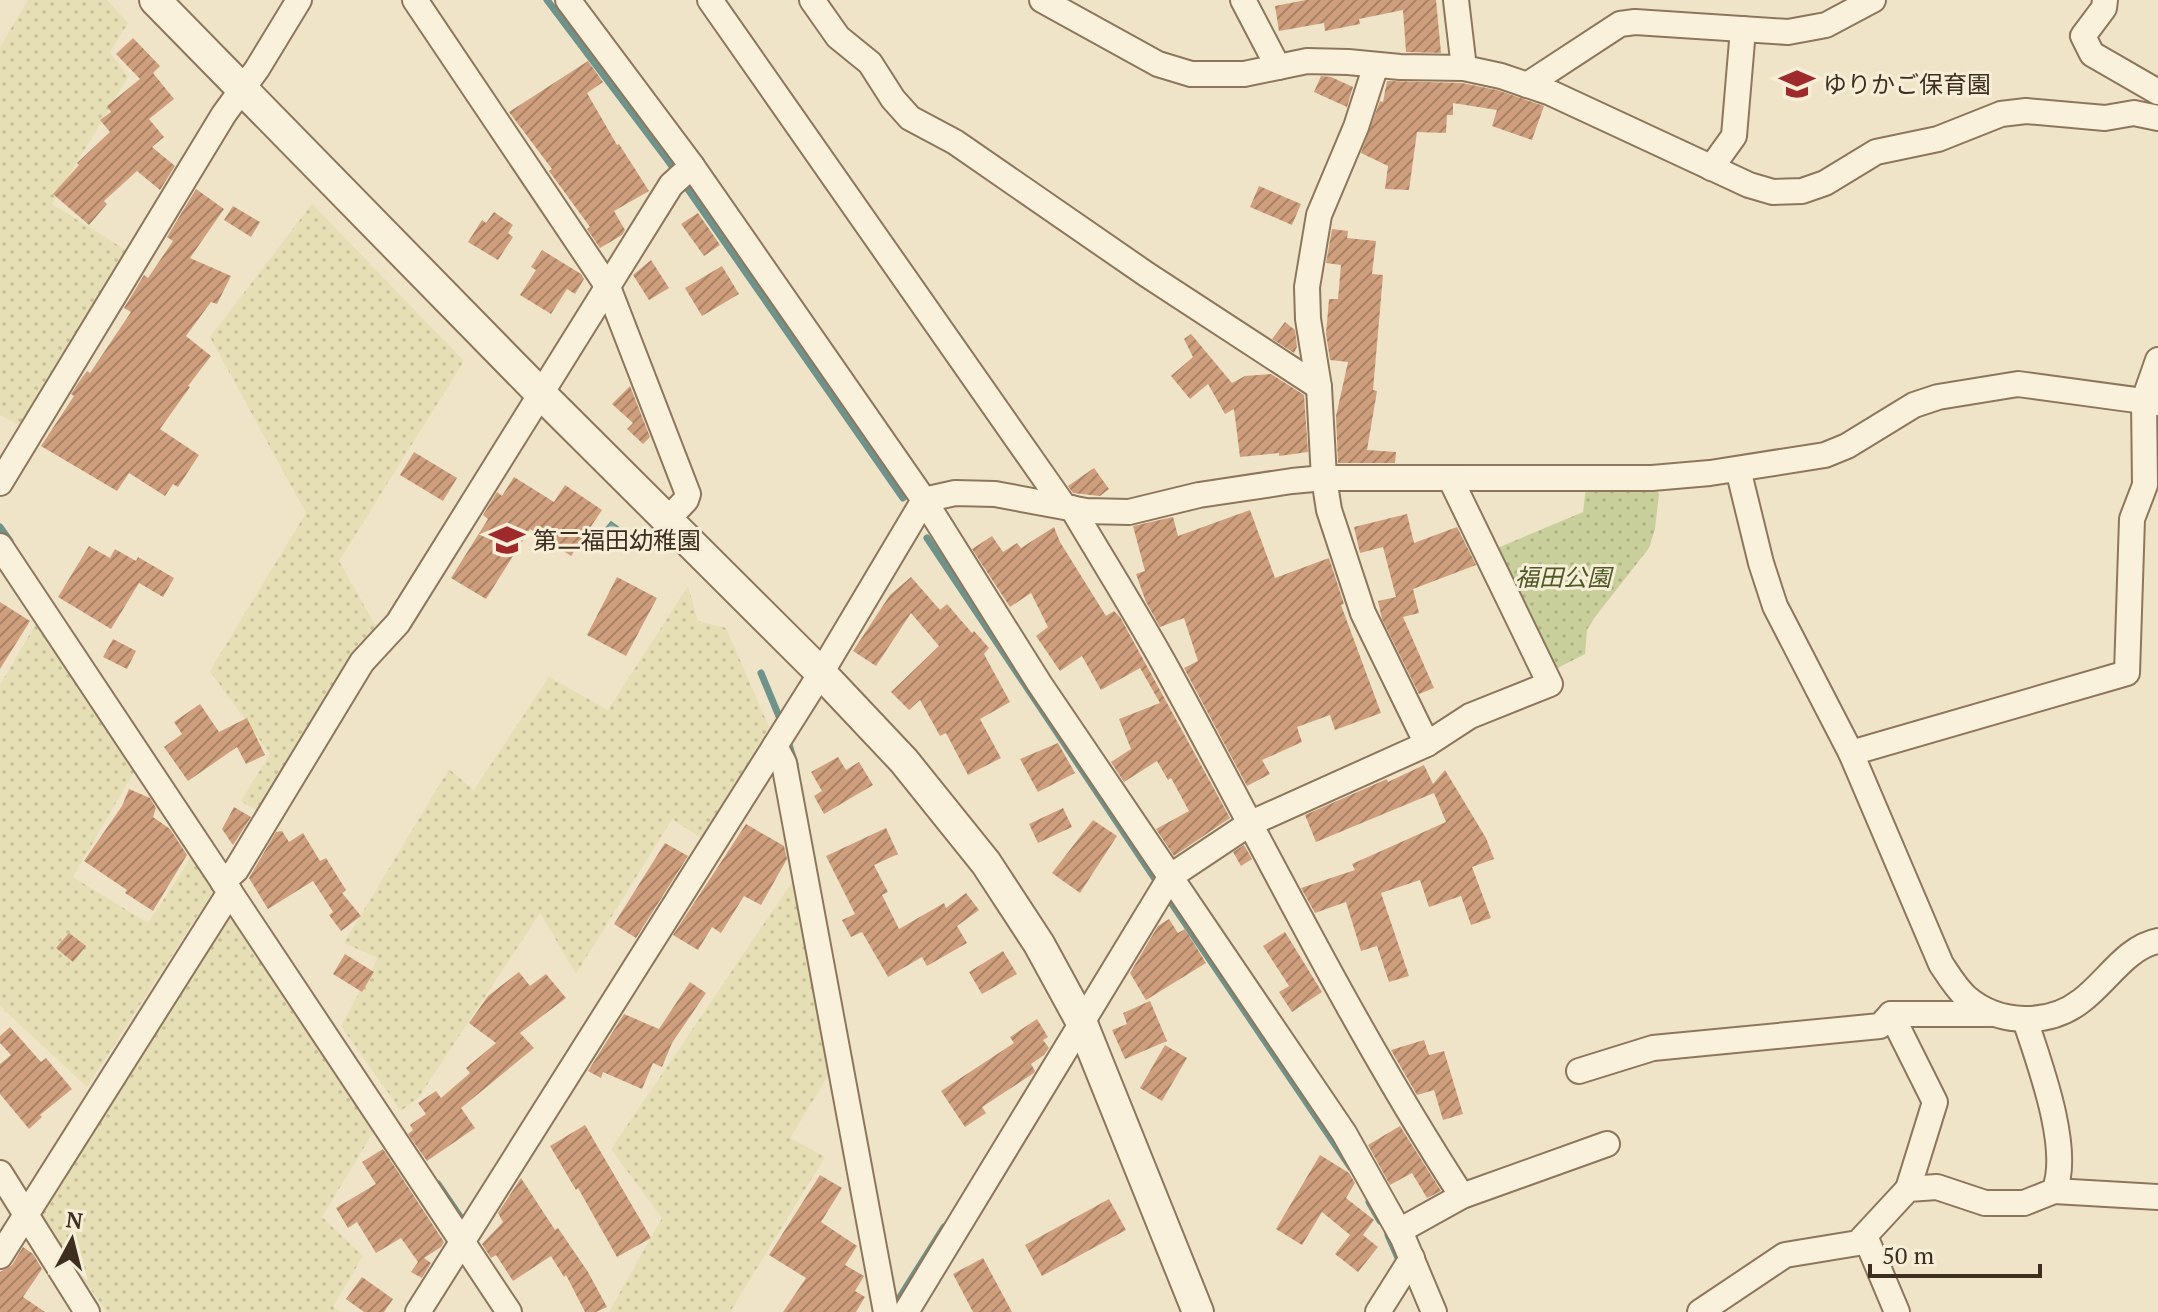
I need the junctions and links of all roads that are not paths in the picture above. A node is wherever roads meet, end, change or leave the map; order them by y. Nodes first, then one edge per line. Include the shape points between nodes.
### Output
1 (155, 0) edge
2 (299, 0) edge
3 (415, 0) edge
4 (568, 0) edge
5 (710, 0) edge
6 (812, 0) edge
7 (1042, 0) edge
8 (1243, 0) edge
9 (1456, 0) edge
10 (1873, 0) edge
11 (2105, 0) edge
12 (1743, 29) junction
13 (1376, 65) junction
14 (1278, 67) junction
15 (1464, 68) junction
16 (1527, 85) junction
17 (242, 89) junction
18 (2158, 92) edge
19 (2158, 118) edge
20 (1711, 168) junction
21 (684, 172) junction
22 (611, 282) junction
23 (2158, 360) edge
24 (1319, 387) junction
25 (541, 394) junction
26 (2151, 402) edge
27 (1738, 469) junction
28 (1324, 478) junction
29 (1450, 478) junction
30 (0, 483) edge
31 (924, 500) junction
32 (1068, 507) junction
33 (667, 520) junction
34 (0, 546) edge
35 (821, 673) junction
36 (782, 735) junction
37 (1427, 744) junction
38 (1851, 753) junction
39 (1249, 824) junction
40 (229, 880) junction
41 (1165, 885) junction
42 (2158, 941) edge
43 (1891, 1014) junction
44 (1995, 1014) junction
45 (2025, 1020) junction
46 (1081, 1021) junction
47 (1579, 1071) dead end
48 (1607, 1144) dead end
49 (0, 1173) edge
50 (1908, 1189) junction
51 (2054, 1191) junction
52 (1462, 1196) junction
53 (2158, 1197) edge
54 (26, 1213) junction
55 (1399, 1231) junction
56 (466, 1234) junction
57 (1865, 1236) junction
58 (0, 1256) edge
59 (1407, 1267) junction
60 (87, 1312) edge
61 (418, 1312) edge
62 (509, 1312) edge
63 (886, 1312) edge
64 (906, 1312) edge
65 (1198, 1312) edge
66 (1378, 1312) edge
67 (1434, 1312) edge
68 (1700, 1312) edge
69 (1897, 1312) edge

1 - 17 street
2 - 17 street
3 - 22 street
4 - 21 street
5 - 32 street
6 - 24 street via 838,37 870,63 910,118 955,142
7 - 14 street via 1158,64 1191,74 1244,74
8 - 14 street
9 - 15 street
10 - 12 street via 1826,25 1788,32
11 - 18 street via 2083,36 2092,54
12 - 16 street via 1620,24
12 - 20 street via 1734,136
13 - 14 street via 1307,61
13 - 15 street
13 - 24 street via 1319,215 1312,249 1308,319
15 - 16 street
16 - 20 street
17 - 25 street
17 - 30 street
19 - 20 street via 2134,113 2105,118 2001,114 1938,139 1876,152 1802,191 1773,192
21 - 22 street
21 - 31 street
22 - 25 street
22 - 33 street via 688,494
23 - 26 street
24 - 28 street
25 - 33 street
25 - 40 street via 398,623 362,662
26 - 27 street via 2018,384 1966,391 1914,405 1825,455
26 - 38 street via 2145,485 2132,519 2127,673
27 - 29 street via 1652,478
27 - 38 street via 1775,606
28 - 29 street
28 - 32 street via 1199,495 1129,512
28 - 37 street via 1329,510 1363,613
29 - 37 street via 1550,684 1470,716
31 - 32 street via 955,493 995,494
31 - 35 street
31 - 41 street
32 - 39 street via 1170,674
33 - 35 street
34 - 40 street via 211,868
35 - 36 street
35 - 46 street via 904,761 986,863
36 - 56 street
36 - 63 street
37 - 39 street
38 - 44 street via 1941,964 1963,994
39 - 41 street
39 - 52 street
40 - 54 street
40 - 56 street
41 - 46 street
41 - 55 street via 1344,1133
42 - 45 street via 2132,954 2081,1002 2056,1015
43 - 44 street
43 - 47 street via 1880,1026 1653,1048
43 - 50 street via 1935,1102
44 - 45 street
45 - 51 street via 2051,1098 2061,1176
46 - 64 street
46 - 65 street
48 - 52 street
49 - 54 street
50 - 51 street via 1937,1187 1985,1203 2024,1203
50 - 57 street
51 - 53 street
52 - 55 street
54 - 58 street
54 - 60 street
55 - 59 street
56 - 61 street
56 - 62 street
57 - 68 street via 1858,1243 1785,1255
57 - 69 street
59 - 66 street
59 - 67 street

